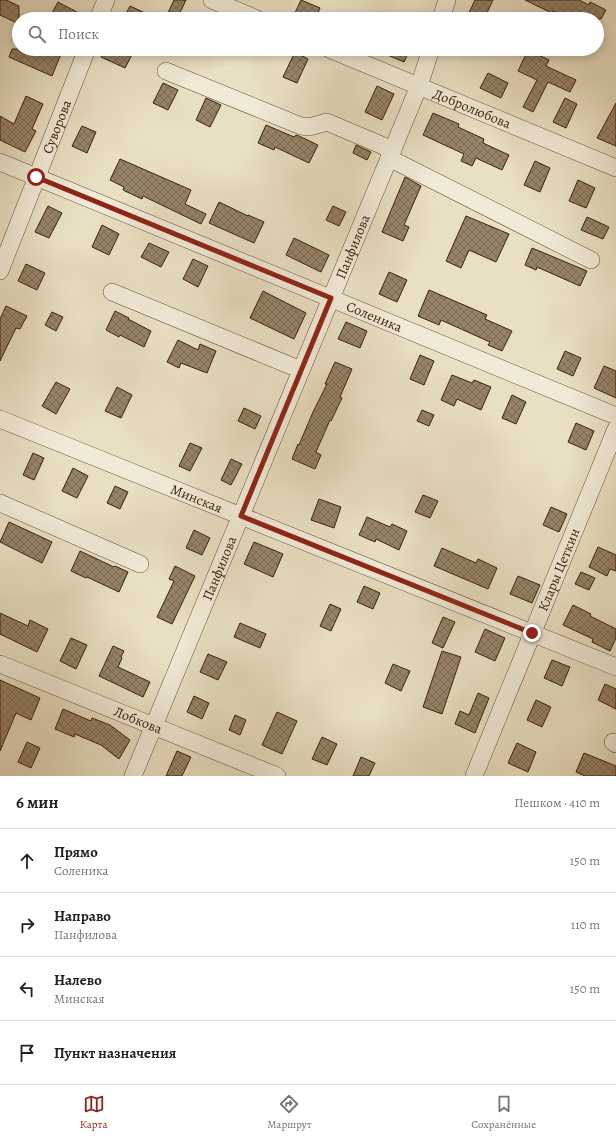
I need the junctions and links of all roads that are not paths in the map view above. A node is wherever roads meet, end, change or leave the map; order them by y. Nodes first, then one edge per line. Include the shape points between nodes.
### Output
1 (106, 0) edge
2 (212, 0) edge
3 (447, 0) edge
4 (101, 12) edge
5 (240, 12) edge
6 (443, 12) edge
7 (84, 56) edge
8 (346, 56) edge
9 (429, 56) edge
10 (166, 71) dead end
11 (419, 86) junction
12 (391, 154) junction
13 (0, 162) edge
14 (616, 168) edge
15 (36, 177) junction
16 (591, 260) dead end
17 (1, 264) edge
18 (112, 292) dead end
19 (331, 298) junction
20 (301, 370) junction
21 (616, 416) edge
22 (0, 419) edge
23 (616, 429) edge
24 (0, 503) edge
25 (241, 516) junction
26 (140, 564) dead end
27 (532, 633) junction
28 (0, 664) edge
29 (616, 667) edge
30 (154, 726) junction
31 (134, 776) edge
32 (277, 776) edge
33 (474, 776) edge

1 - 4 street
2 - 5 street
3 - 6 street
7 - 15 street, Суворова
8 - 11 street, Добролюбова
9 - 11 street, Панфилова
10 - 12 street via 301,126 309,127 327,122
11 - 12 street, Панфилова
11 - 14 street, Добролюбова
12 - 16 street
12 - 19 street, Панфилова
13 - 15 street, Соленика
15 - 17 street, Суворова
15 - 19 street, Соленика
18 - 20 street
19 - 20 street, Панфилова
19 - 21 street, Соленика
20 - 25 street, Панфилова
22 - 25 street, Минская
23 - 27 street, Клары Цеткин
24 - 26 street
25 - 27 street, Минская
25 - 30 street, Панфилова
27 - 29 street, Минская
27 - 33 street, Клары Цеткин
28 - 30 street, Лобкова
30 - 31 street, Панфилова
30 - 32 street, Лобкова

